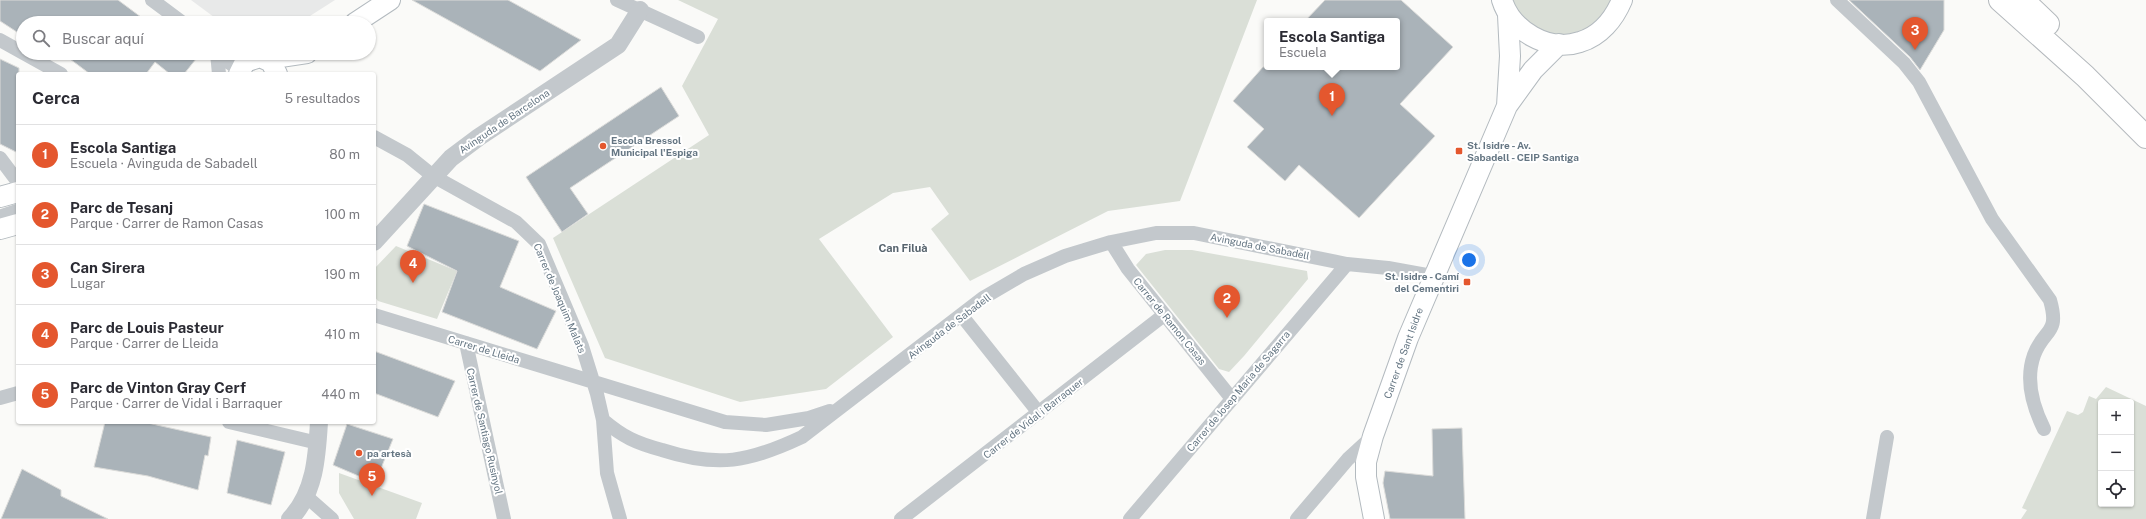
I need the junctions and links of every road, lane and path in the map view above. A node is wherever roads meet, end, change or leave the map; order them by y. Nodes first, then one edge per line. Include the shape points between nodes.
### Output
1 (152, 0) edge
2 (390, 0) edge
3 (617, 0) edge
4 (1622, 0) edge
5 (1837, 0) edge
6 (2000, 0) edge
7 (2023, 0) edge
8 (1505, 7) edge
9 (640, 10) junction
10 (174, 16) edge
11 (366, 16) edge
12 (698, 37) dead end
13 (0, 40) edge
14 (1558, 44) junction
15 (16, 49) edge
16 (36, 60) edge
17 (218, 60) edge
18 (234, 60) edge
19 (276, 60) edge
20 (301, 60) edge
21 (249, 66) edge
22 (57, 72) edge
23 (219, 72) edge
24 (289, 72) edge
25 (1507, 106) junction
26 (2146, 120) edge
27 (376, 138) edge
28 (2146, 138) edge
29 (0, 158) edge
30 (433, 176) junction
31 (16, 179) edge
32 (16, 193) edge
33 (0, 197) edge
34 (16, 210) edge
35 (0, 215) edge
36 (16, 225) edge
37 (0, 229) edge
38 (376, 240) edge
39 (1111, 242) junction
40 (1347, 264) junction
41 (1432, 276) junction
42 (1164, 315) junction
43 (962, 316) junction
44 (376, 317) edge
45 (466, 343) junction
46 (594, 383) junction
47 (16, 394) edge
48 (0, 398) edge
49 (1232, 399) junction
50 (839, 407) junction
51 (1039, 413) junction
52 (603, 420) junction
53 (237, 424) edge
54 (320, 424) edge
55 (2044, 429) dead end
56 (1373, 436) junction
57 (1887, 437) dead end
58 (318, 443) junction
59 (306, 497) junction
60 (1298, 518) edge
61 (290, 519) edge
62 (332, 519) edge
63 (504, 519) edge
64 (620, 519) edge
65 (900, 519) edge
66 (1130, 519) edge
67 (1374, 519) edge
68 (1873, 519) edge

1 - 10 street
2 - 11 main road
3 - 9 street
4 - 14 main road via 1612,18 1594,36 1579,43
5 - 55 street via 1904,63 1919,82 1992,219 2050,300 2054,324 2034,355 2030,375 2032,396
6 - 28 highway via 2085,76
7 - 26 highway
8 - 14 main road via 1525,32 1537,39
8 - 25 main road, Carrer de Sant Isidre via 1510,56
9 - 12 street
9 - 30 street, Avinguda de Barcelona via 618,45 479,137 451,158
13 - 15 street
14 - 25 main road, Carrer de Sant Isidre via 1533,70
16 - 22 street
17 - 23 street
18 - 21 street
19 - 21 main road
20 - 24 main road
25 - 41 main road, Carrer de Sant Isidre
27 - 30 street, Carrer de Joaquim Malats via 407,155
29 - 31 street
30 - 38 street, Avinguda de Barcelona
30 - 46 street, Carrer de Joaquim Malats via 516,222 533,237 542,251 582,346
32 - 33 main road
34 - 35 street
36 - 37 main road
39 - 40 street, Avinguda de Sabadell via 1156,233 1194,233
39 - 42 street, Carrer de Ramon Casas via 1128,270
39 - 43 street, Avinguda de Sabadell via 1065,256 1024,274 983,298
40 - 41 street, Avinguda de Sabadell
40 - 49 street, Carrer de Josep Maria de Sagarra
41 - 56 main road, Carrer de Sant Isidre
42 - 49 street, Carrer de Ramon Casas
42 - 51 street, Carrer de Vidal i Barraquer
43 - 50 street, Avinguda de Sabadell
43 - 51 street
44 - 45 street, Carrer de Lleida
45 - 46 street, Carrer de Lleida
45 - 63 street, Carrer de Santiago Rusinyol
46 - 50 street, Avinguda de Sabadell via 725,422 766,425 809,418
46 - 52 street, Carrer de Joaquim Malats
47 - 48 street
49 - 66 street, Carrer de Josep Maria de Sagarra
50 - 52 street, Avinguda de Sabadell via 802,437 772,452 734,460 704,461 675,454 621,435
51 - 65 street, Carrer de Vidal i Barraquer
52 - 64 street, Carrer de Joaquim Malats via 607,473
53 - 58 street
54 - 58 street
56 - 60 street via 1348,459
56 - 67 main road, Carrer de Sant Isidre via 1366,462 1366,476
57 - 68 street
58 - 59 street
59 - 61 street
59 - 62 street

